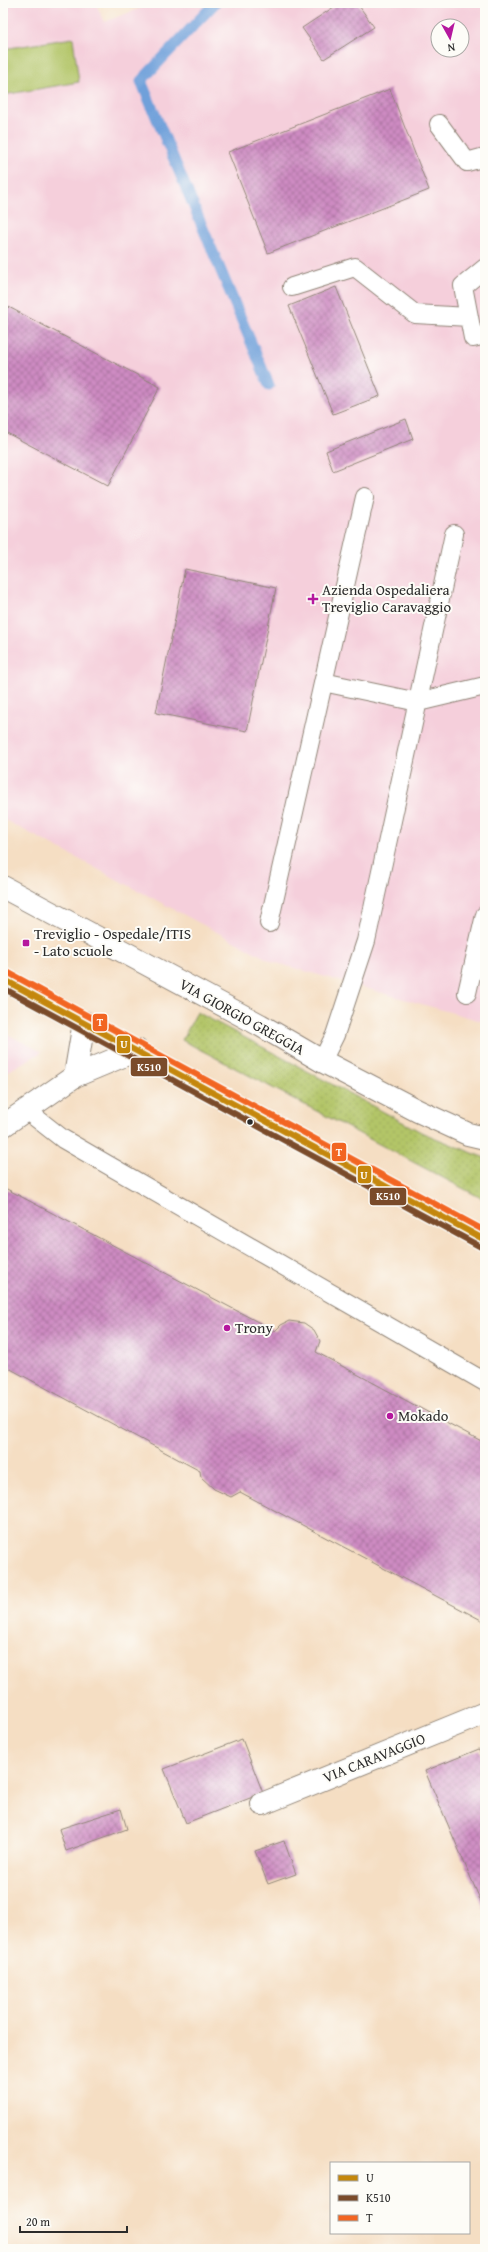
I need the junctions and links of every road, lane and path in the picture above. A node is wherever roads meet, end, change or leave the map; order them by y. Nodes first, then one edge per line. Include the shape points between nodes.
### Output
1 (439, 124) dead end
2 (485, 156) edge
3 (485, 268) edge
4 (292, 287) dead end
5 (469, 317) junction
6 (485, 335) edge
7 (364, 497) dead end
8 (454, 534) dead end
9 (323, 682) junction
10 (485, 686) edge
11 (418, 702) junction
12 (3, 887) edge
13 (485, 914) edge
14 (269, 923) dead end
15 (3, 979) edge
16 (467, 993) dead end
17 (84, 1022) junction
18 (137, 1050) junction
19 (322, 1061) junction
20 (75, 1076) junction
21 (26, 1110) junction
22 (3, 1126) edge
23 (485, 1138) edge
24 (485, 1240) edge
25 (485, 1382) edge
26 (485, 1713) edge
27 (262, 1804) dead end

1 - 2 lane via 467,162
3 - 5 lane via 463,286
4 - 5 lane via 355,267 415,314
5 - 6 lane via 473,338
7 - 9 lane
8 - 11 lane
9 - 11 lane
9 - 14 lane
10 - 11 lane
11 - 19 lane via 366,941 335,1035
12 - 19 street, VIA GIORGIO GREGGIA
13 - 16 lane
15 - 17 main road
17 - 18 main road
17 - 20 street
18 - 20 street
18 - 24 main road
19 - 23 street, VIA GIORGIO GREGGIA via 418,1111 468,1134
20 - 21 street
21 - 22 street
21 - 25 lane via 63,1140
26 - 27 street, VIA CARAVAGGIO

